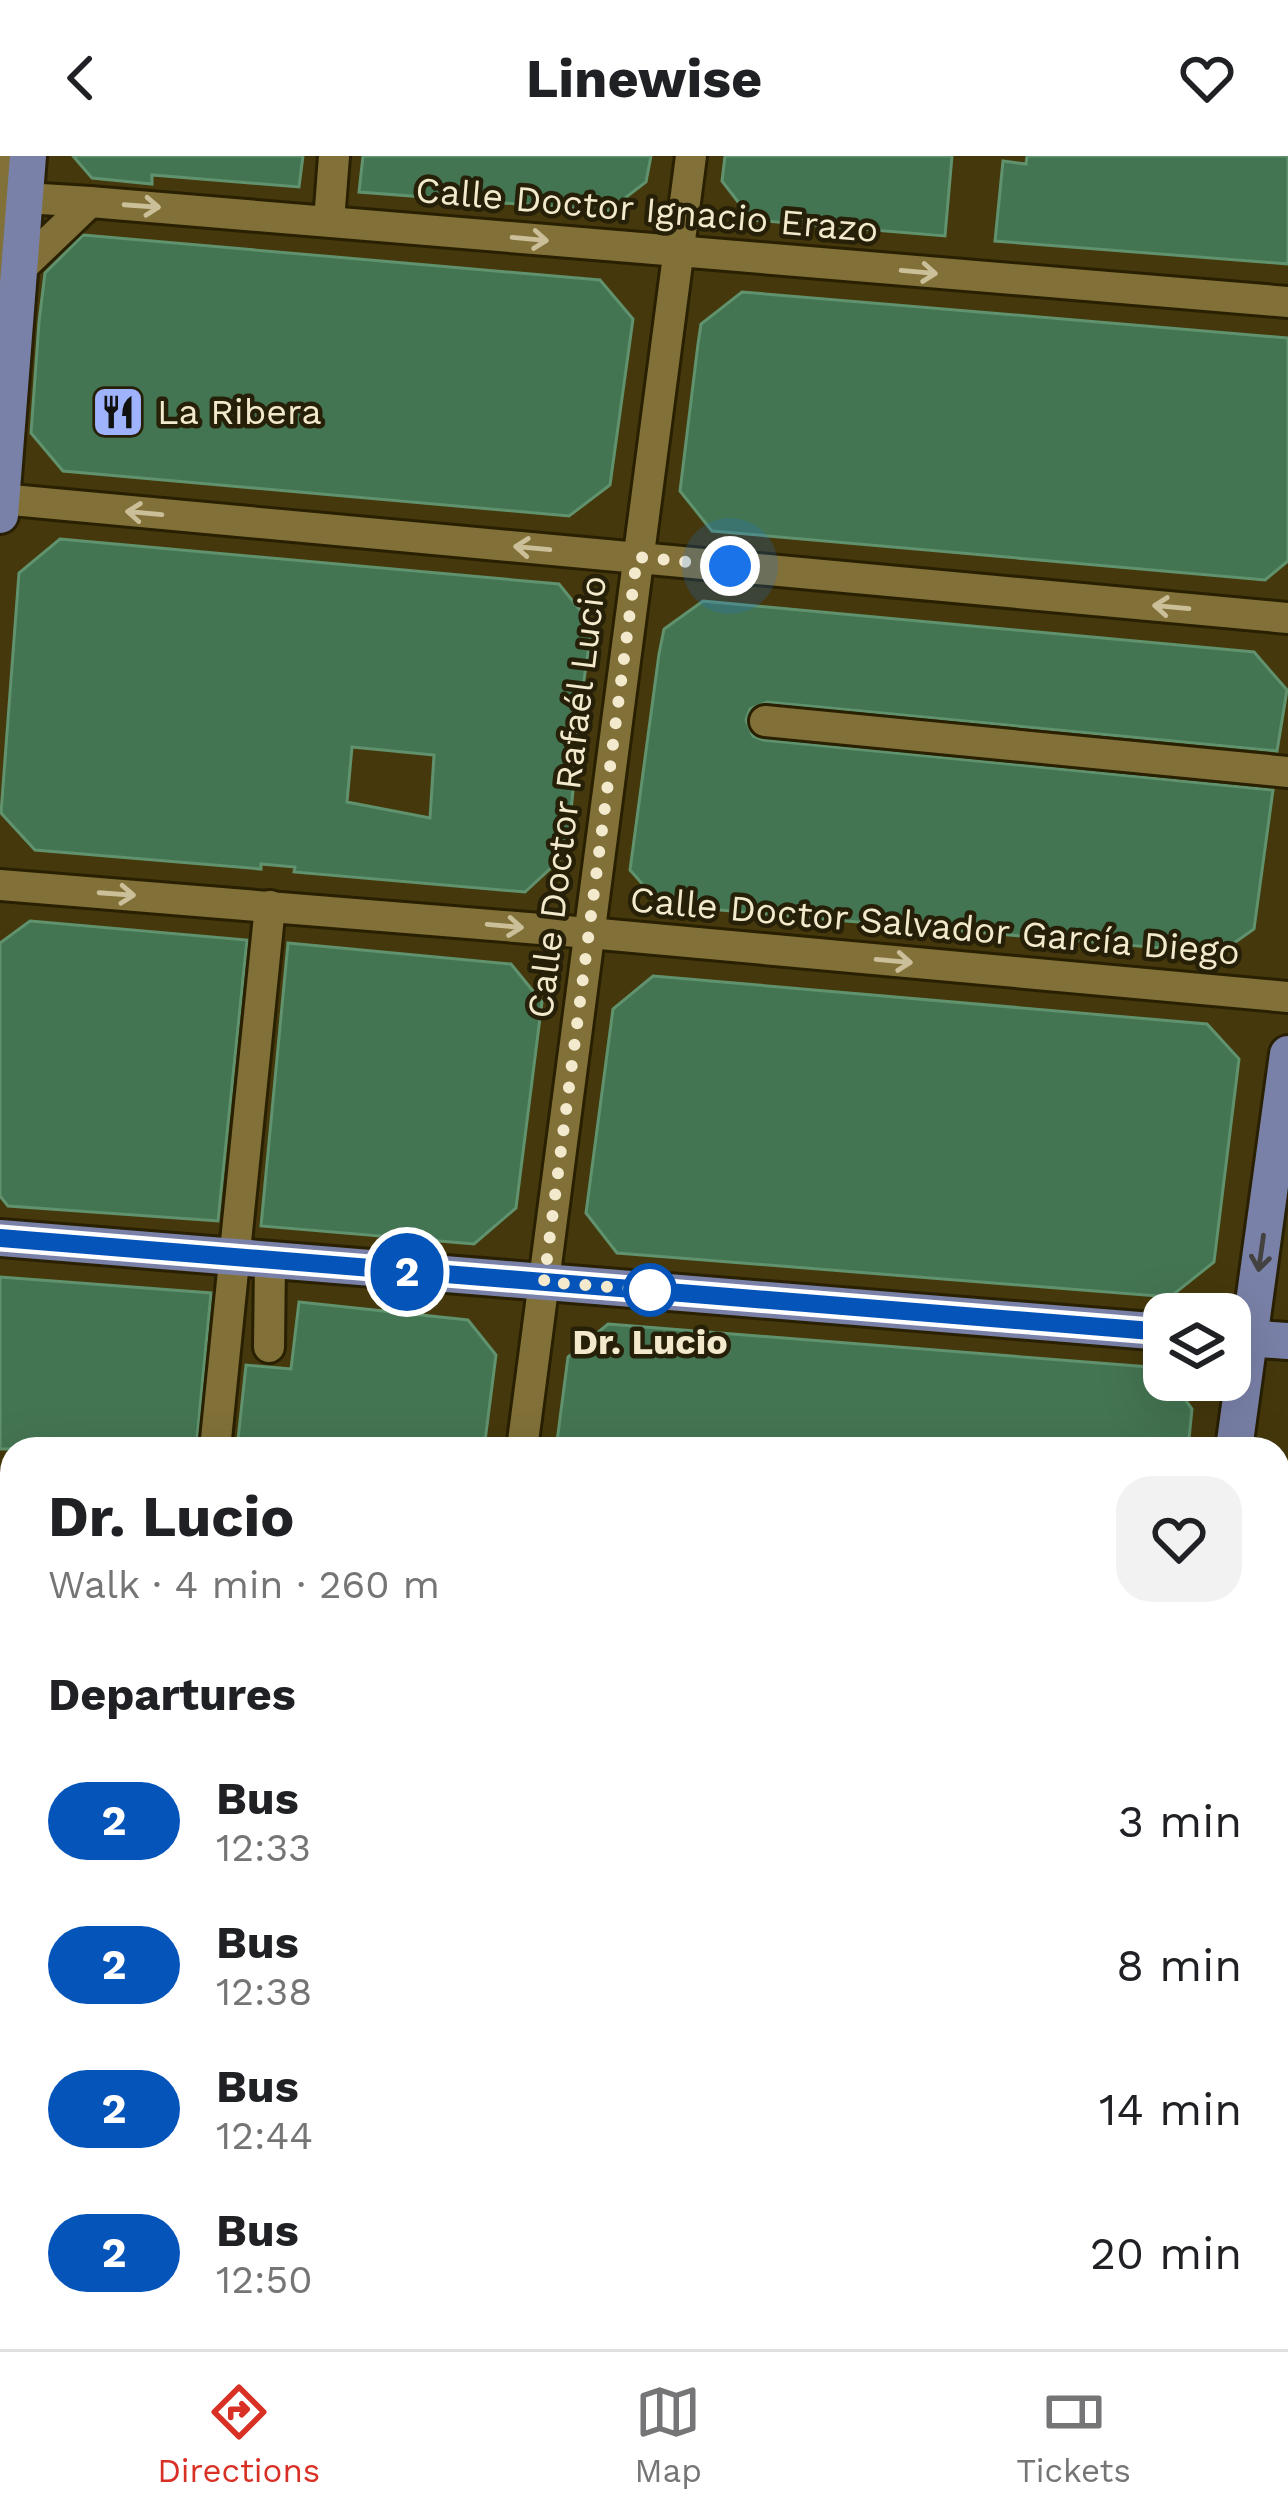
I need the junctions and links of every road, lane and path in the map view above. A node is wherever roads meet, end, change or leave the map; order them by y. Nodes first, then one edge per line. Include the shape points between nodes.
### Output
1 (9, 156) edge
2 (28, 156) edge
3 (334, 156) edge
4 (691, 156) edge
5 (90, 202) junction
6 (10, 203) edge
7 (329, 221) junction
8 (679, 253) junction
9 (10, 275) edge
10 (1288, 302) edge
11 (1, 500) edge
12 (0, 515) edge
13 (637, 557) junction
14 (1288, 618) edge
15 (765, 721) dead end
16 (1288, 772) edge
17 (0, 885) edge
18 (270, 906) junction
19 (589, 933) junction
20 (1288, 998) edge
21 (1288, 1054) edge
22 (0, 1238) edge
23 (253, 1259) junction
24 (544, 1282) junction
25 (1248, 1293) edge
26 (1143, 1329) edge
27 (1251, 1339) edge
28 (1288, 1342) edge
29 (268, 1347) dead end
30 (1237, 1401) edge
31 (217, 1437) edge
32 (524, 1437) edge
33 (1235, 1437) edge

1 - 6 street
2 - 6 main road
3 - 7 street
4 - 8 street, Calle Doctor Rafaél Lucio
5 - 6 street, Calle Doctor Ignacio Erazo
5 -> 7 street, Calle Doctor Ignacio Erazo
5 - 9 street
6 - 9 main road
7 -> 8 street, Calle Doctor Ignacio Erazo
8 -> 10 street, Calle Doctor Ignacio Erazo
8 - 13 street, Calle Doctor Rafaél Lucio
9 - 11 main road
11 - 12 main road
13 -> 11 street
14 -> 13 street
13 - 19 street, Calle Doctor Rafaél Lucio
15 - 16 street
17 -> 18 street, Calle Doctor Salvador García Diego
18 -> 19 street, Calle Doctor Salvador García Diego
18 - 23 street
19 -> 20 street, Calle Doctor Salvador García Diego
19 - 24 street, Calle Doctor Rafaél Lucio
21 -> 25 main road
22 - 23 main road
23 - 24 main road
23 - 29 street
23 - 31 street
24 - 26 main road
24 - 32 street, Calle Doctor Rafaél Lucio
27 - 28 main road
30 - 33 main road

